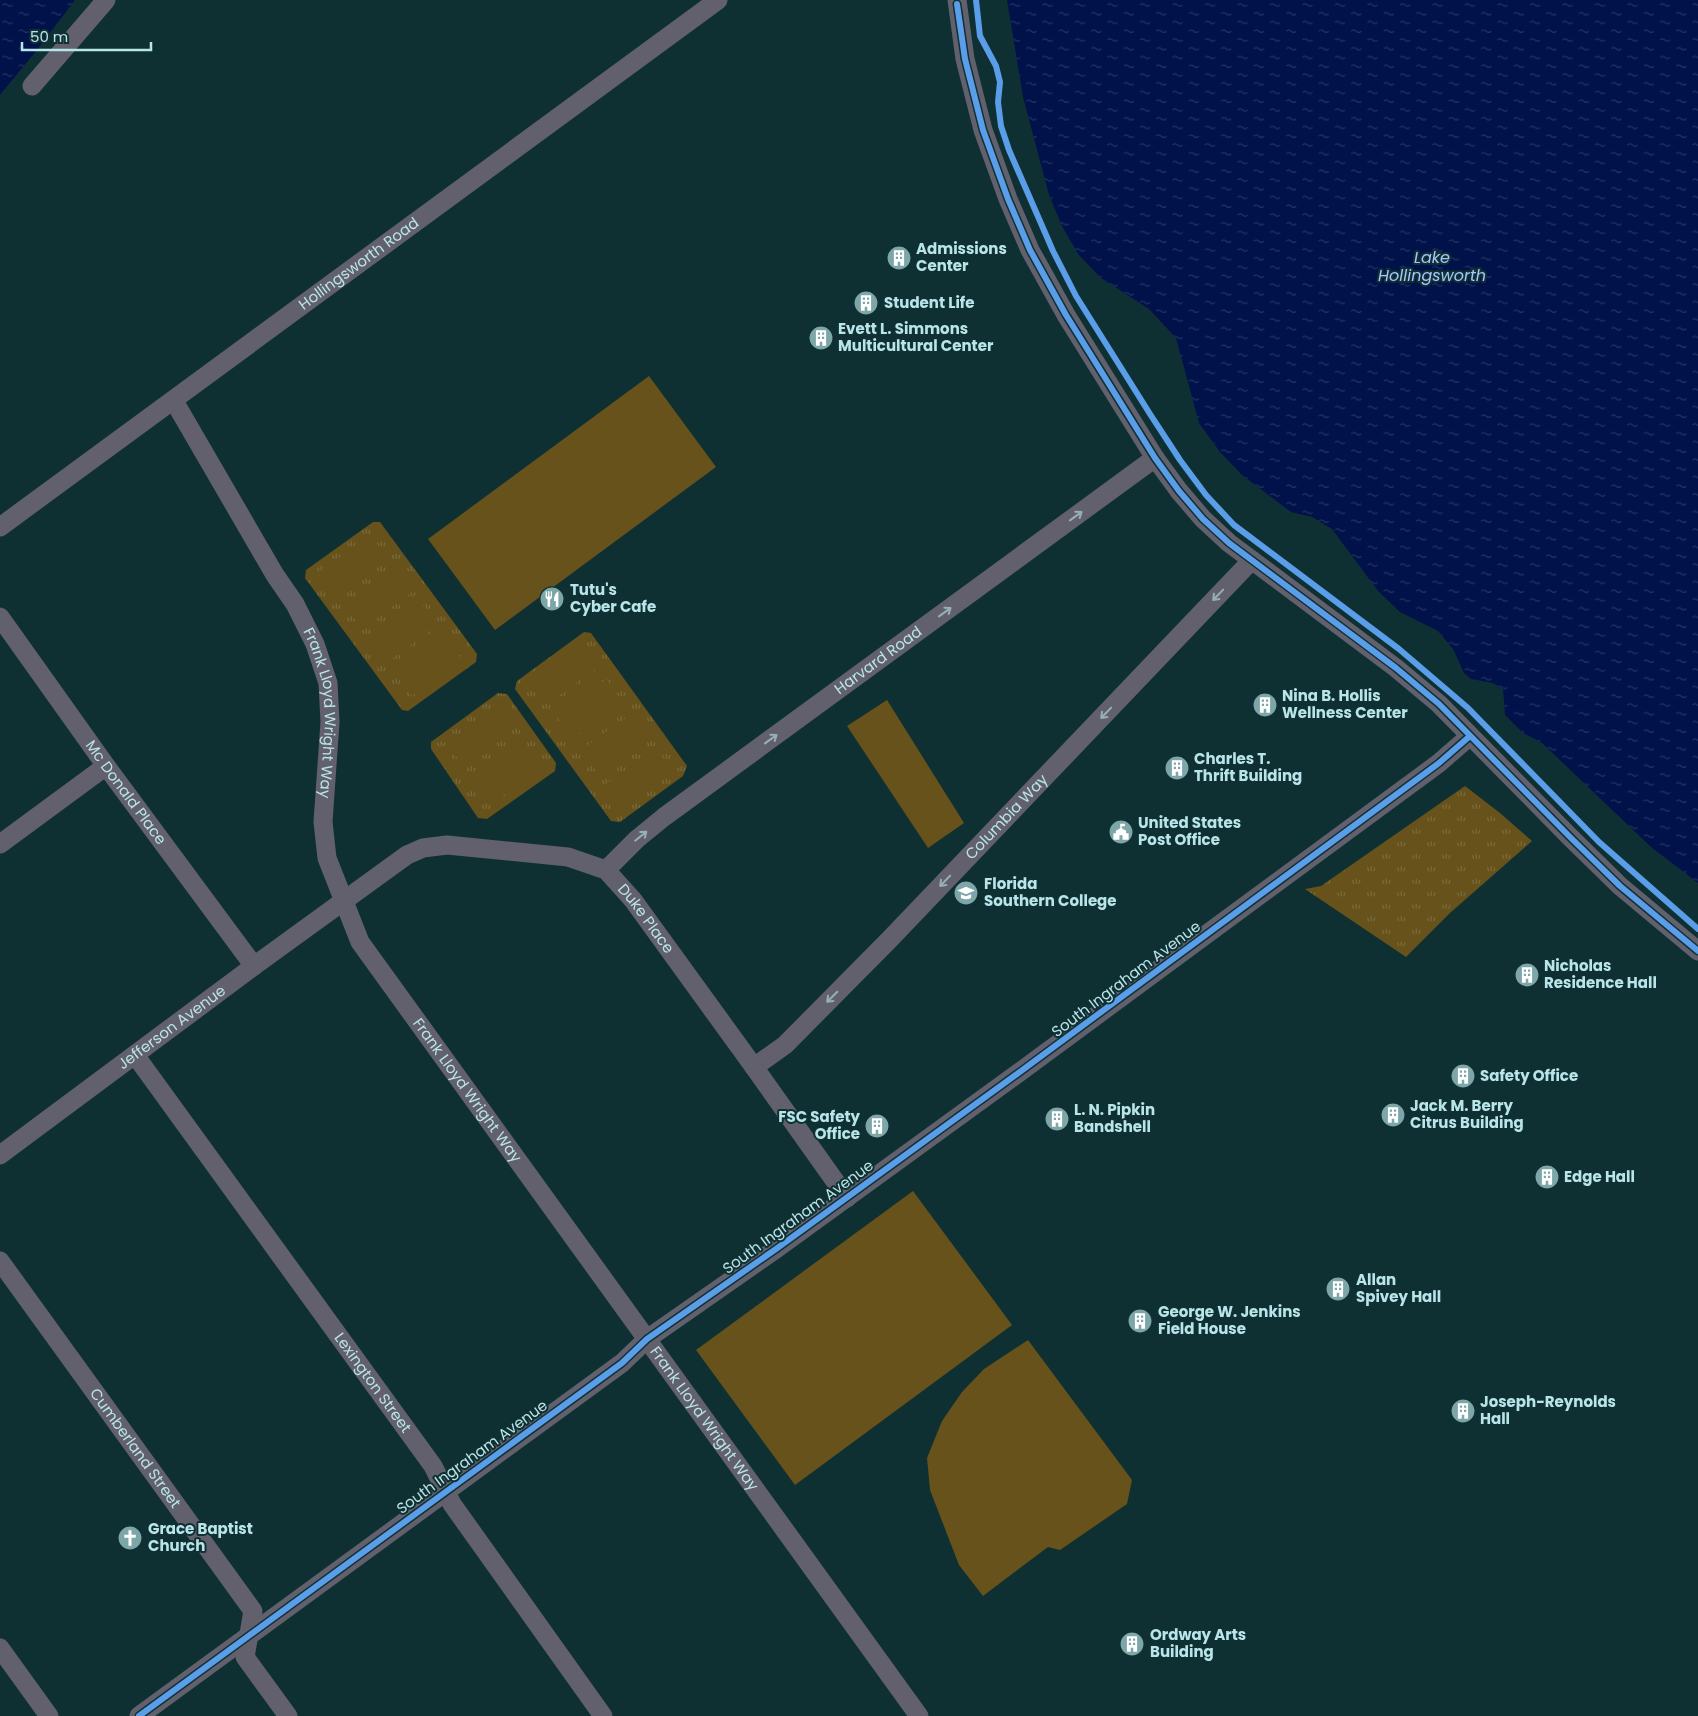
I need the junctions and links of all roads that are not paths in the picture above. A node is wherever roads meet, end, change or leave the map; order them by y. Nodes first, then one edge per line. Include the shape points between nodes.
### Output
1 (106, 0) edge
2 (718, 0) edge
3 (956, 1) edge
4 (32, 86) dead end
5 (174, 401) junction
6 (1155, 458) junction
7 (0, 528) edge
8 (1252, 560) junction
9 (0, 617) edge
10 (1470, 736) junction
11 (106, 766) junction
12 (0, 844) edge
13 (606, 870) junction
14 (344, 900) junction
15 (1698, 951) edge
16 (254, 966) junction
17 (135, 1055) junction
18 (754, 1067) junction
19 (0, 1155) edge
20 (847, 1198) junction
21 (0, 1261) edge
22 (647, 1339) junction
23 (446, 1491) junction
24 (250, 1635) junction
25 (0, 1648) edge
26 (49, 1716) edge
27 (140, 1716) edge
28 (288, 1716) edge
29 (603, 1716) edge
30 (919, 1716) edge

1 - 4 street
2 - 5 street, Hollingsworth Road
3 - 6 street via 965,59 983,130 1030,250 1066,316
5 - 7 street, Hollingsworth Road
5 - 14 street, Frank Lloyd Wright Way via 316,644 328,683 330,722 323,822 327,858
6 - 8 street via 1202,518
13 -> 6 street, Harvard Road via 636,839 664,817
8 - 10 street via 1396,668 1439,704
8 -> 18 street, Columbia Way via 785,1046
9 - 11 street, Mc Donald Place
10 - 15 street via 1608,874
10 - 20 street, South Ingraham Avenue via 1439,763
11 - 12 street
11 - 16 street, Mc Donald Place
13 - 14 street, Duke Place via 568,856 447,845 424,848 407,855
13 - 18 street, Duke Place via 633,900
14 - 16 street, Jefferson Avenue
14 - 22 street, Frank Lloyd Wright Way via 360,942
16 - 17 street, Jefferson Avenue
17 - 19 street, Jefferson Avenue
17 - 23 street, Lexington Street via 432,1466
18 - 20 street, Duke Place
20 - 22 street, South Ingraham Avenue
21 - 24 street, Cumberland Street via 253,1611
22 - 23 street, South Ingraham Avenue via 622,1364
22 - 30 street, Frank Lloyd Wright Way
23 - 24 street, South Ingraham Avenue
23 - 29 street, Lexington Street via 486,1553
24 - 27 street, South Ingraham Avenue
24 - 28 street, Cumberland Street via 245,1656
25 - 26 street

